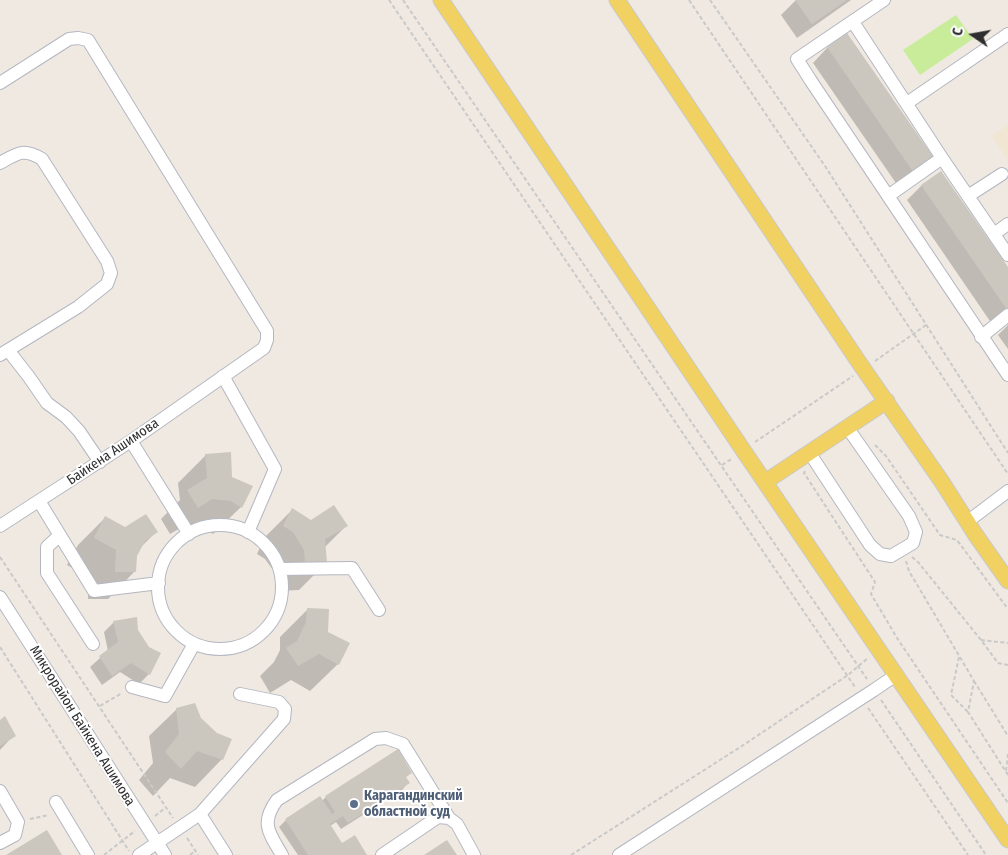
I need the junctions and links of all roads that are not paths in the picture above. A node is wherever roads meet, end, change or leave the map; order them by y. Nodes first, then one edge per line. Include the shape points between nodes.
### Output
1 (441, 0) edge
2 (616, 0) edge
3 (884, 0) edge
4 (853, 22) junction
5 (1008, 34) edge
6 (0, 83) edge
7 (907, 103) junction
8 (942, 158) junction
9 (0, 164) edge
10 (1002, 174) dead end
11 (888, 196) junction
12 (968, 196) junction
13 (1008, 224) edge
14 (994, 234) junction
15 (1008, 255) edge
16 (1008, 316) edge
17 (981, 336) junction
18 (4, 352) edge
19 (1008, 375) edge
20 (223, 376) junction
21 (887, 401) junction
22 (847, 427) junction
23 (132, 441) junction
24 (811, 456) junction
25 (100, 462) junction
26 (765, 482) junction
27 (1008, 491) edge
28 (39, 501) junction
29 (967, 522) junction
30 (0, 526) edge
31 (248, 532) junction
32 (189, 534) junction
33 (60, 535) junction
34 (280, 569) junction
35 (1008, 581) edge
36 (159, 583) junction
37 (0, 597) edge
38 (379, 610) dead end
39 (92, 644) dead end
40 (194, 644) junction
41 (896, 675) junction
42 (132, 687) road end
43 (240, 694) dead end
44 (0, 791) edge
45 (59, 807) road end
46 (200, 814) junction
47 (449, 818) junction
48 (1008, 840) edge
49 (0, 843) edge
50 (157, 843) junction
51 (88, 855) edge
52 (139, 855) edge
53 (165, 855) edge
54 (226, 855) edge
55 (282, 855) edge
56 (382, 855) edge
57 (474, 855) edge
58 (619, 855) edge

1 - 26 main road
2 - 21 main road
3 - 4 street
4 - 7 street
4 - 11 street via 797,59
5 - 7 street
6 - 20 street, Байкена Ашимова via 69,39 88,40 267,330 264,348
7 - 8 street
8 - 11 street
8 - 12 street
9 - 18 street via 15,154 30,152 42,159 107,261 111,273 107,284 78,307
10 - 12 street
11 - 17 street
12 - 14 street
13 - 14 street
14 - 15 street
16 - 17 street
17 - 19 street
18 - 25 street via 29,377 47,403 79,430
20 - 23 street, Байкена Ашимова
20 - 31 street via 275,469
21 - 22 main road
21 - 29 main road
22 - 24 main road
22 - 24 street via 909,516 916,532 913,543 891,556 880,554 870,545
23 - 25 street, Байкена Ашимова
23 - 32 street
24 - 26 main road
25 - 28 street, Байкена Ашимова
26 - 41 main road
27 - 29 street
28 - 30 street, Байкена Ашимова
28 - 33 street
29 - 35 main road
31 - 32 street via 217,525
31 - 34 street via 271,550
32 - 36 street via 179,540 166,556
33 - 36 street via 94,591
33 - 39 street via 47,547 47,573
34 - 38 street via 352,568
34 - 40 street via 283,589 279,609 268,627 253,641 234,648 213,650
36 - 40 street via 158,596 164,616 177,632
37 - 50 street, Микрорайон Байкена Ашимова
40 - 42 street via 165,696
41 - 48 main road
41 - 58 street
43 - 46 street via 278,702 285,709 284,718
44 - 49 street via 18,822 15,835
45 - 51 street
46 - 50 street
46 - 54 street
47 - 55 street via 403,744 386,738 375,739 277,800 266,823
47 - 56 street via 438,817
47 - 57 street via 457,824
50 - 52 street
50 - 53 street, Микрорайон Байкена Ашимова

